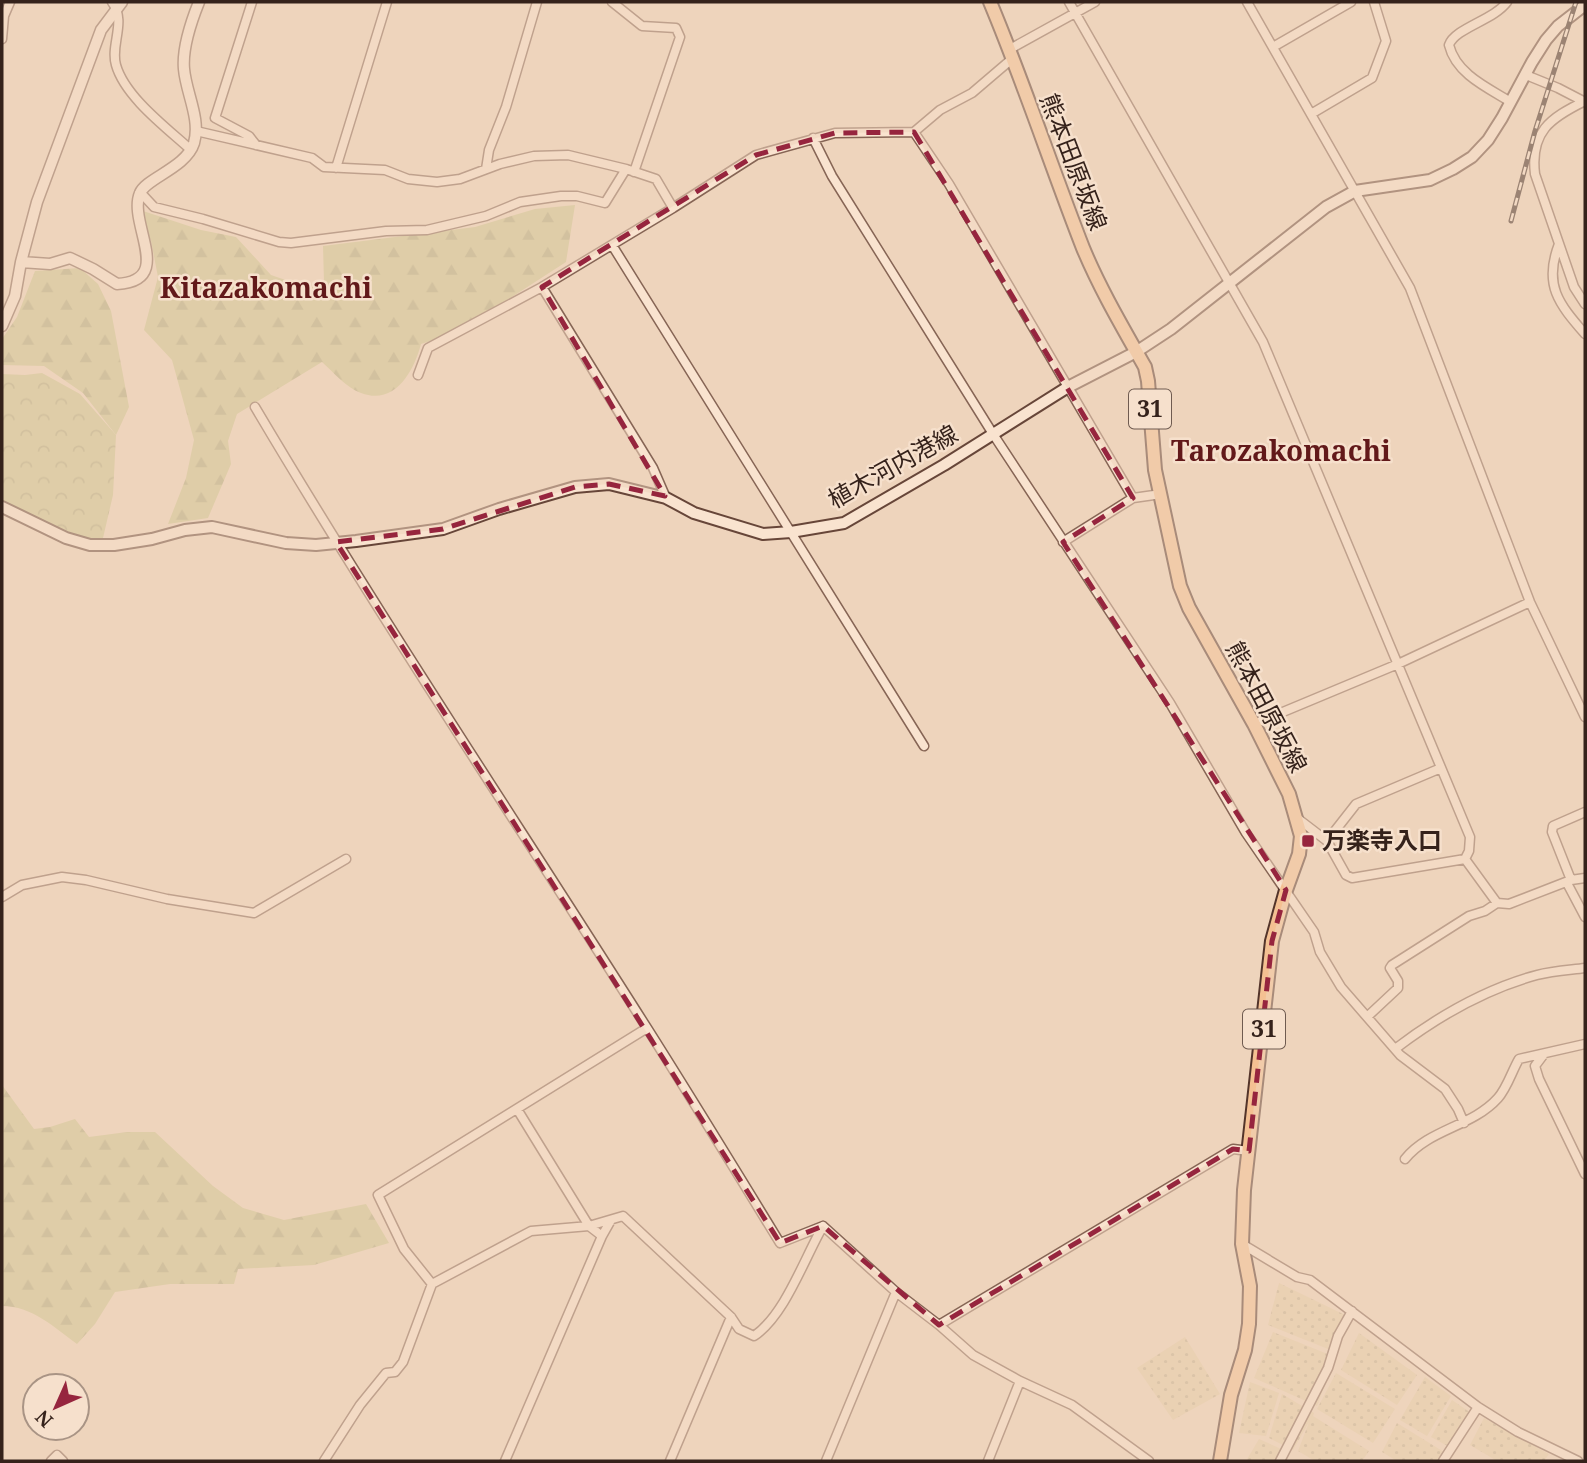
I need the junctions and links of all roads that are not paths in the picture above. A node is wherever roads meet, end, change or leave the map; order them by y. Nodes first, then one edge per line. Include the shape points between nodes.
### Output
1 (10, 2) edge
2 (199, 2) edge
3 (251, 2) edge
4 (387, 2) edge
5 (536, 2) edge
6 (612, 2) edge
7 (990, 2) edge
8 (1069, 2) edge
9 (1096, 2) edge
10 (1247, 2) edge
11 (1351, 2) edge
12 (1374, 2) edge
13 (1507, 2) edge
14 (117, 4) edge
15 (1585, 5) edge
16 (1076, 13) junction
17 (2, 39) edge
18 (1273, 47) junction
19 (1012, 54) junction
20 (1526, 75) junction
21 (1585, 101) edge
22 (1511, 102) junction
23 (1311, 114) junction
24 (196, 131) junction
25 (914, 132) junction
26 (813, 138) junction
27 (257, 145) junction
28 (191, 150) junction
29 (336, 168) junction
30 (486, 169) junction
31 (630, 171) junction
32 (1355, 191) junction
33 (140, 192) junction
34 (673, 208) junction
35 (1560, 243) junction
36 (612, 245) junction
37 (21, 262) junction
38 (1229, 283) junction
39 (542, 287) junction
40 (1585, 304) edge
41 (2, 326) edge
42 (1585, 334) edge
43 (1136, 352) junction
44 (418, 375) dead end
45 (1068, 387) junction
46 (255, 407) dead end
47 (993, 434) junction
48 (1161, 494) junction
49 (666, 498) junction
50 (1133, 498) junction
51 (2, 507) edge
52 (791, 533) junction
53 (1063, 541) junction
54 (336, 542) junction
55 (1530, 602) junction
56 (1398, 664) junction
57 (1585, 717) edge
58 (1254, 724) junction
59 (923, 746) dead end
60 (1441, 768) junction
61 (1585, 812) edge
62 (1297, 818) junction
63 (1327, 841) junction
64 (346, 859) dead end
65 (1465, 859) junction
66 (1585, 878) edge
67 (1569, 882) junction
68 (1286, 890) junction
69 (2, 897) edge
70 (1497, 903) junction
71 (1585, 917) edge
72 (1585, 968) edge
73 (1367, 1017) junction
74 (647, 1028) junction
75 (1585, 1044) edge
76 (1395, 1049) junction
77 (1544, 1054) junction
78 (517, 1109) junction
79 (1464, 1123) junction
80 (1249, 1151) junction
81 (1405, 1159) dead end
82 (1585, 1174) edge
83 (611, 1220) junction
84 (589, 1226) junction
85 (823, 1226) junction
86 (601, 1236) junction
87 (1241, 1244) junction
88 (432, 1284) junction
89 (896, 1292) junction
90 (1352, 1311) junction
91 (731, 1317) junction
92 (939, 1325) junction
93 (1020, 1381) junction
94 (1478, 1407) junction
95 (51, 1461) edge
96 (63, 1461) edge
97 (324, 1461) edge
98 (505, 1461) edge
99 (670, 1461) edge
100 (826, 1461) edge
101 (988, 1461) edge
102 (1149, 1461) edge
103 (1220, 1461) edge
104 (1280, 1461) edge
105 (1443, 1461) edge
106 (1578, 1461) edge

1 - 17 street
2 - 24 street via 184,69
3 - 27 street via 215,118
4 - 29 street
5 - 30 street
6 - 31 street via 642,26 676,28 680,37
7 - 19 main road, 熊本田原坂線 / 31
8 - 16 street
9 - 16 street
10 - 18 street
11 - 18 street
12 - 23 street via 1385,41 1372,78
13 - 22 street via 1449,44 1471,77
14 - 28 street via 115,64 121,77 148,111
14 - 37 street via 101,30 61,135
15 - 20 main road, 植木河内港線 via 1558,26
16 - 19 street
16 - 38 street
18 - 23 street
19 - 25 street via 972,93 940,110
19 - 43 main road, 熊本田原坂線 / 31 via 1084,250
20 - 21 street
20 - 22 main road, 植木河内港線
21 - 35 street via 1547,125 1537,137 1533,159
22 - 32 main road, 植木河内港線 via 1488,140 1453,169 1430,180
23 - 32 street
24 - 27 street
24 - 28 street
25 - 26 street via 835,133
25 - 45 street
26 - 34 street via 756,155
26 - 47 street via 832,176
27 - 29 street
28 - 33 street
29 - 30 street via 385,170 408,179 437,182
30 - 31 street via 534,156 568,155
31 - 33 street via 605,203 561,196 520,202 486,216 427,230 292,243 153,207
31 - 34 street via 656,179
32 - 38 main road, 植木河内港線 via 1326,207
32 - 55 street via 1410,288
33 - 37 street via 138,210 147,266 139,279 117,284 70,258 50,264
34 - 36 street
35 - 40 street via 1574,287
35 - 42 street via 1551,278 1563,308
36 - 39 street
36 - 52 street
37 - 41 street via 15,296
38 - 43 main road, 植木河内港線
38 - 56 street via 1264,342
39 - 44 street via 428,348
39 - 49 street via 653,468
43 - 45 main road, 植木河内港線
43 - 48 main road, 熊本田原坂線 / 31 via 1148,381
45 - 47 main road, 植木河内港線
45 - 50 street
46 - 54 street
47 - 52 main road, 植木河内港線 via 844,523
47 - 53 street
48 - 50 street
48 - 58 main road, 熊本田原坂線 / 31 via 1180,586
49 - 52 main road, 植木河内港線 via 737,527 763,534
49 - 54 main road, 植木河内港線 via 609,484 575,487 443,529
50 - 53 street
51 - 54 main road, 植木河内港線 via 90,545 114,545 212,527 286,543
52 - 59 street
53 - 68 street
54 - 74 street
55 - 56 street
55 - 57 street
56 - 58 street
56 - 60 street
58 - 62 main road, 熊本田原坂線 / 31
60 - 63 street via 1356,804
60 - 65 street via 1470,837
61 - 67 street via 1553,826
62 - 63 street
62 - 68 main road, 熊本田原坂線 / 31 via 1299,854
63 - 65 street via 1352,878
64 - 69 street via 254,913 62,877 22,886
65 - 70 street
66 - 67 street
67 - 70 street via 1509,904
67 - 71 street
68 - 73 street via 1314,932 1340,987
68 - 80 main road, 熊本田原坂線 / 31 via 1272,941
70 - 73 street via 1392,965 1398,988
72 - 76 street via 1540,974 1460,1006
73 - 76 street
74 - 78 street
74 - 85 street via 780,1243
75 - 77 street
76 - 79 street via 1445,1089
77 - 79 street via 1519,1059 1499,1097
77 - 82 street via 1535,1066 1539,1079
78 - 84 street
78 - 88 street via 378,1195 404,1250
79 - 81 street via 1445,1130
80 - 87 main road, 熊本田原坂線 / 31
80 - 92 street via 1233,1149
83 - 84 street
83 - 86 street
83 - 91 street via 623,1216
84 - 86 street
84 - 88 street via 531,1231
85 - 89 street
85 - 91 street via 765,1329 754,1336 744,1333
86 - 98 street
87 - 90 street via 1310,1280
87 - 103 main road, 熊本田原坂線 / 31 via 1250,1286 1249,1325
88 - 97 street via 402,1362 395,1372 386,1373 360,1405
89 - 92 street
89 - 100 street
90 - 94 street
90 - 104 street
91 - 99 street
92 - 93 street via 973,1354
93 - 101 street
93 - 102 street via 1072,1405
94 - 105 street
94 - 106 street
95 - 96 street via 57,1455

